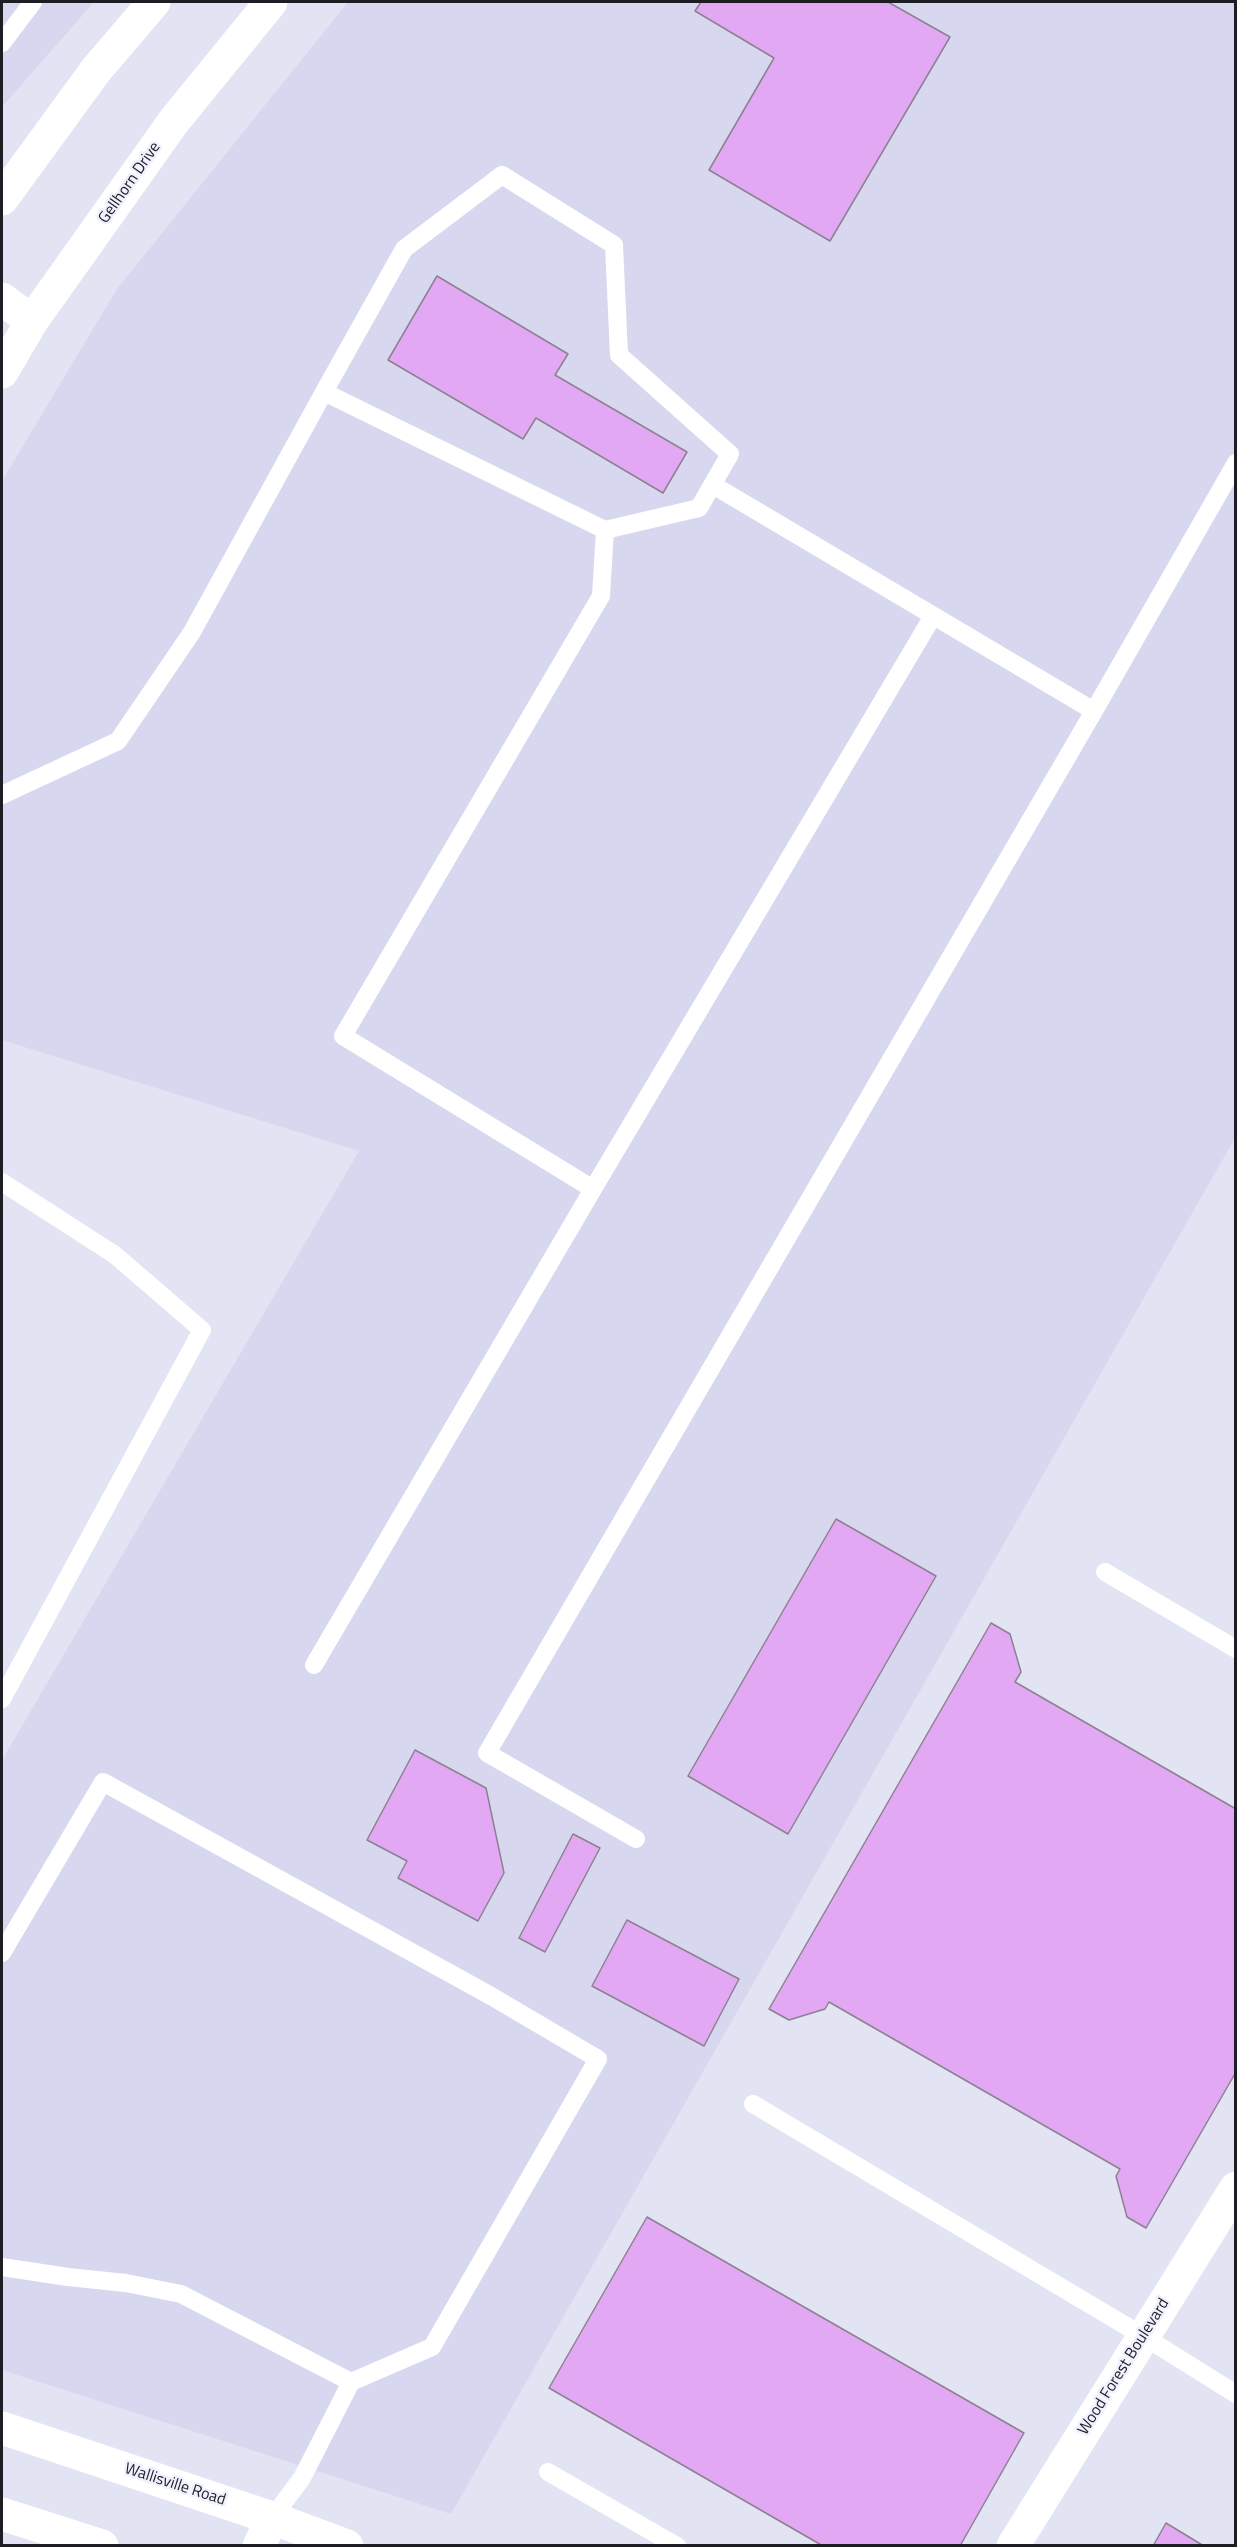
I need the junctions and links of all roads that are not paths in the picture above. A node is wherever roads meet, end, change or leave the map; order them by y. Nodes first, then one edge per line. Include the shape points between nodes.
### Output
1 (33, 2) edge
2 (154, 2) edge
3 (271, 2) edge
4 (2, 43) edge
5 (2, 199) edge
6 (2, 299) edge
7 (32, 321) junction
8 (2, 372) edge
9 (324, 392) junction
10 (1236, 463) edge
11 (713, 485) junction
12 (605, 530) junction
13 (933, 616) junction
14 (1094, 711) junction
15 (2, 795) edge
16 (2, 1182) edge
17 (593, 1189) junction
18 (1106, 1572) dead end
19 (1236, 1649) edge
20 (314, 1665) dead end
21 (2, 1699) edge
22 (636, 1839) dead end
23 (2, 1953) edge
24 (753, 2104) dead end
25 (1236, 2188) edge
26 (2, 2267) edge
27 (1143, 2336) junction
28 (351, 2382) junction
29 (1236, 2394) edge
30 (2, 2428) edge
31 (548, 2472) dead end
32 (2, 2514) edge
33 (266, 2532) edge
34 (102, 2546) edge
35 (347, 2546) edge
36 (677, 2546) edge
37 (1013, 2546) edge

1 - 4 lane
2 - 5 main road via 96,70
3 - 7 main road, Gellhorn Drive via 174,121
6 - 7 main road
7 - 8 main road, Gellhorn Drive
9 - 11 lane via 404,249 502,175 614,245 619,355 730,454
9 - 12 lane
9 - 15 lane via 192,632 118,741
10 - 14 lane
11 - 12 lane via 699,508
11 - 13 lane
12 - 17 lane via 601,596 343,1036
13 - 14 lane
13 - 17 lane
14 - 22 lane via 487,1753
16 - 21 lane via 115,1255 202,1330
17 - 20 lane
18 - 19 lane
23 - 28 lane via 103,1782 598,2059 432,2347
24 - 27 lane
25 - 27 main road, Wood Forest Boulevard
26 - 28 lane via 181,2294
27 - 29 lane
27 - 37 main road, Wood Forest Boulevard
28 - 33 lane via 302,2478
30 - 33 main road, Wallisville Road
31 - 36 lane
32 - 34 main road
33 - 35 main road, Wallisville Road

